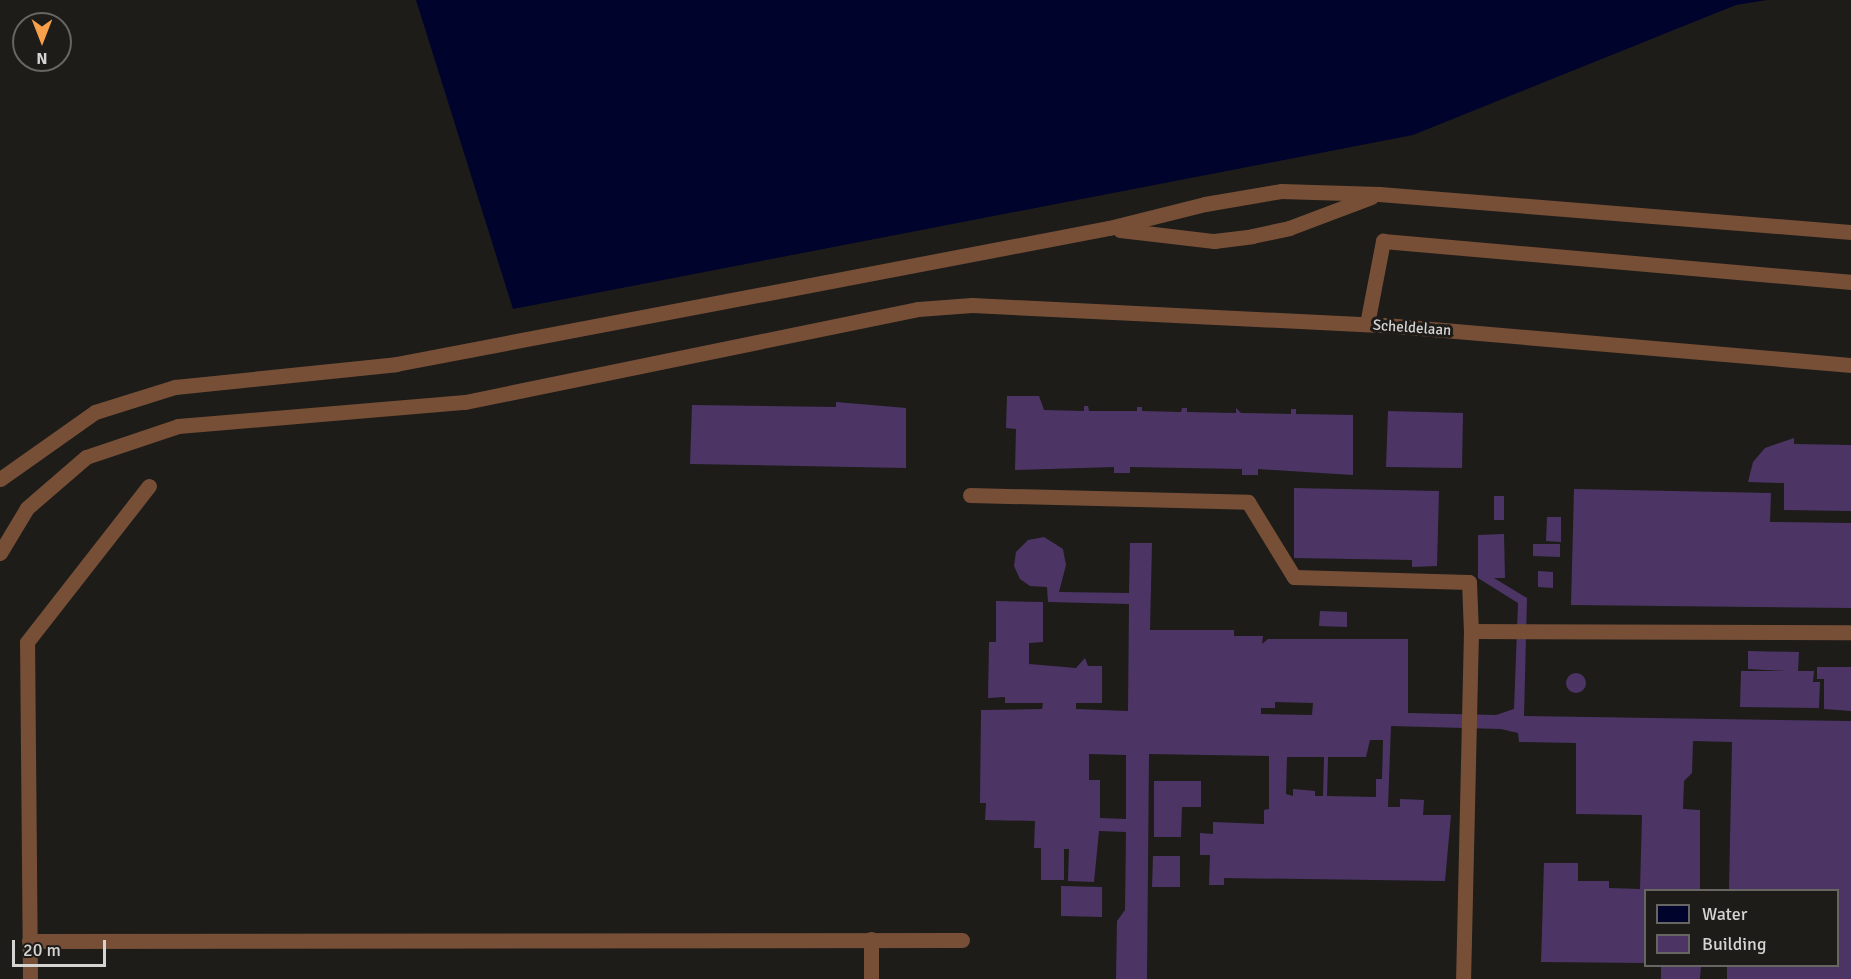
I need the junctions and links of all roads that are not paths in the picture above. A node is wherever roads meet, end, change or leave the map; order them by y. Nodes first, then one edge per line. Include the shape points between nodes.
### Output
1 (1379, 194) junction
2 (1109, 228) junction
3 (1851, 232) edge
4 (1851, 282) edge
5 (1367, 324) junction
6 (1851, 365) edge
7 (0, 479) edge
8 (148, 486) dead end
9 (970, 495) dead end
10 (0, 553) edge
11 (1471, 631) junction
12 (1851, 632) edge
13 (871, 939) junction
14 (962, 940) dead end
15 (29, 941) junction
16 (30, 979) edge
17 (871, 979) edge
18 (1463, 979) edge

1 - 2 lane via 1281,191 1205,204
1 - 2 lane via 1289,228 1214,241
1 - 3 lane
2 - 7 lane via 396,364 175,387 95,412
4 - 5 lane via 1383,241
5 - 6 lane, Scheldelaan
5 - 10 lane, Scheldelaan via 972,305 918,309 465,402 178,426 86,457 27,508
8 - 15 lane via 27,642
9 - 11 lane via 1248,502 1294,577 1469,582
11 - 12 lane
11 - 18 lane
13 - 14 lane
13 - 15 lane
13 - 17 lane
15 - 16 lane

